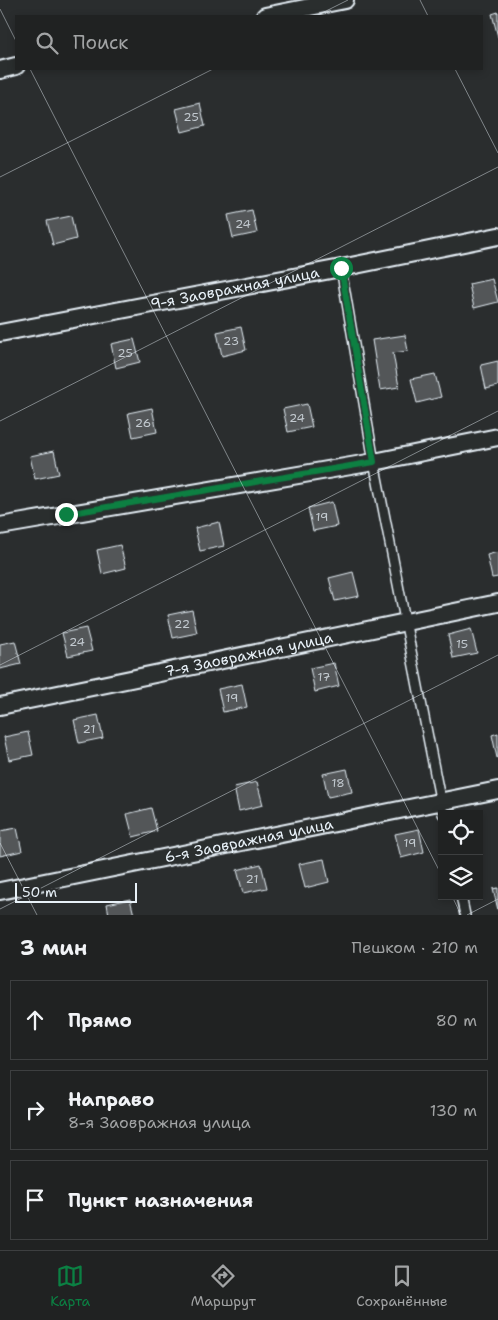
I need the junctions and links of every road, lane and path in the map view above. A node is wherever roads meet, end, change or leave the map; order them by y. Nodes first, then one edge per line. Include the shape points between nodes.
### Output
1 (345, 0) edge
2 (270, 15) edge
3 (15, 66) edge
4 (0, 70) edge
5 (498, 236) edge
6 (341, 268) junction
7 (0, 333) edge
8 (498, 437) edge
9 (374, 462) junction
10 (0, 526) edge
11 (498, 603) edge
12 (406, 622) junction
13 (0, 706) edge
14 (498, 790) edge
15 (442, 807) edge
16 (0, 891) edge
17 (462, 900) edge
18 (465, 915) edge

1 - 2 street
3 - 4 street
5 - 6 street, 9-я Заовражная улица
6 - 7 street, 9-я Заовражная улица
6 - 9 lane
8 - 9 street
9 - 10 street
9 - 12 lane
11 - 12 street, 7-я Заовражная улица
12 - 13 street, 7-я Заовражная улица
12 - 15 lane
14 - 15 street, 6-я Заовражная улица
15 - 16 street, 6-я Заовражная улица
17 - 18 lane

